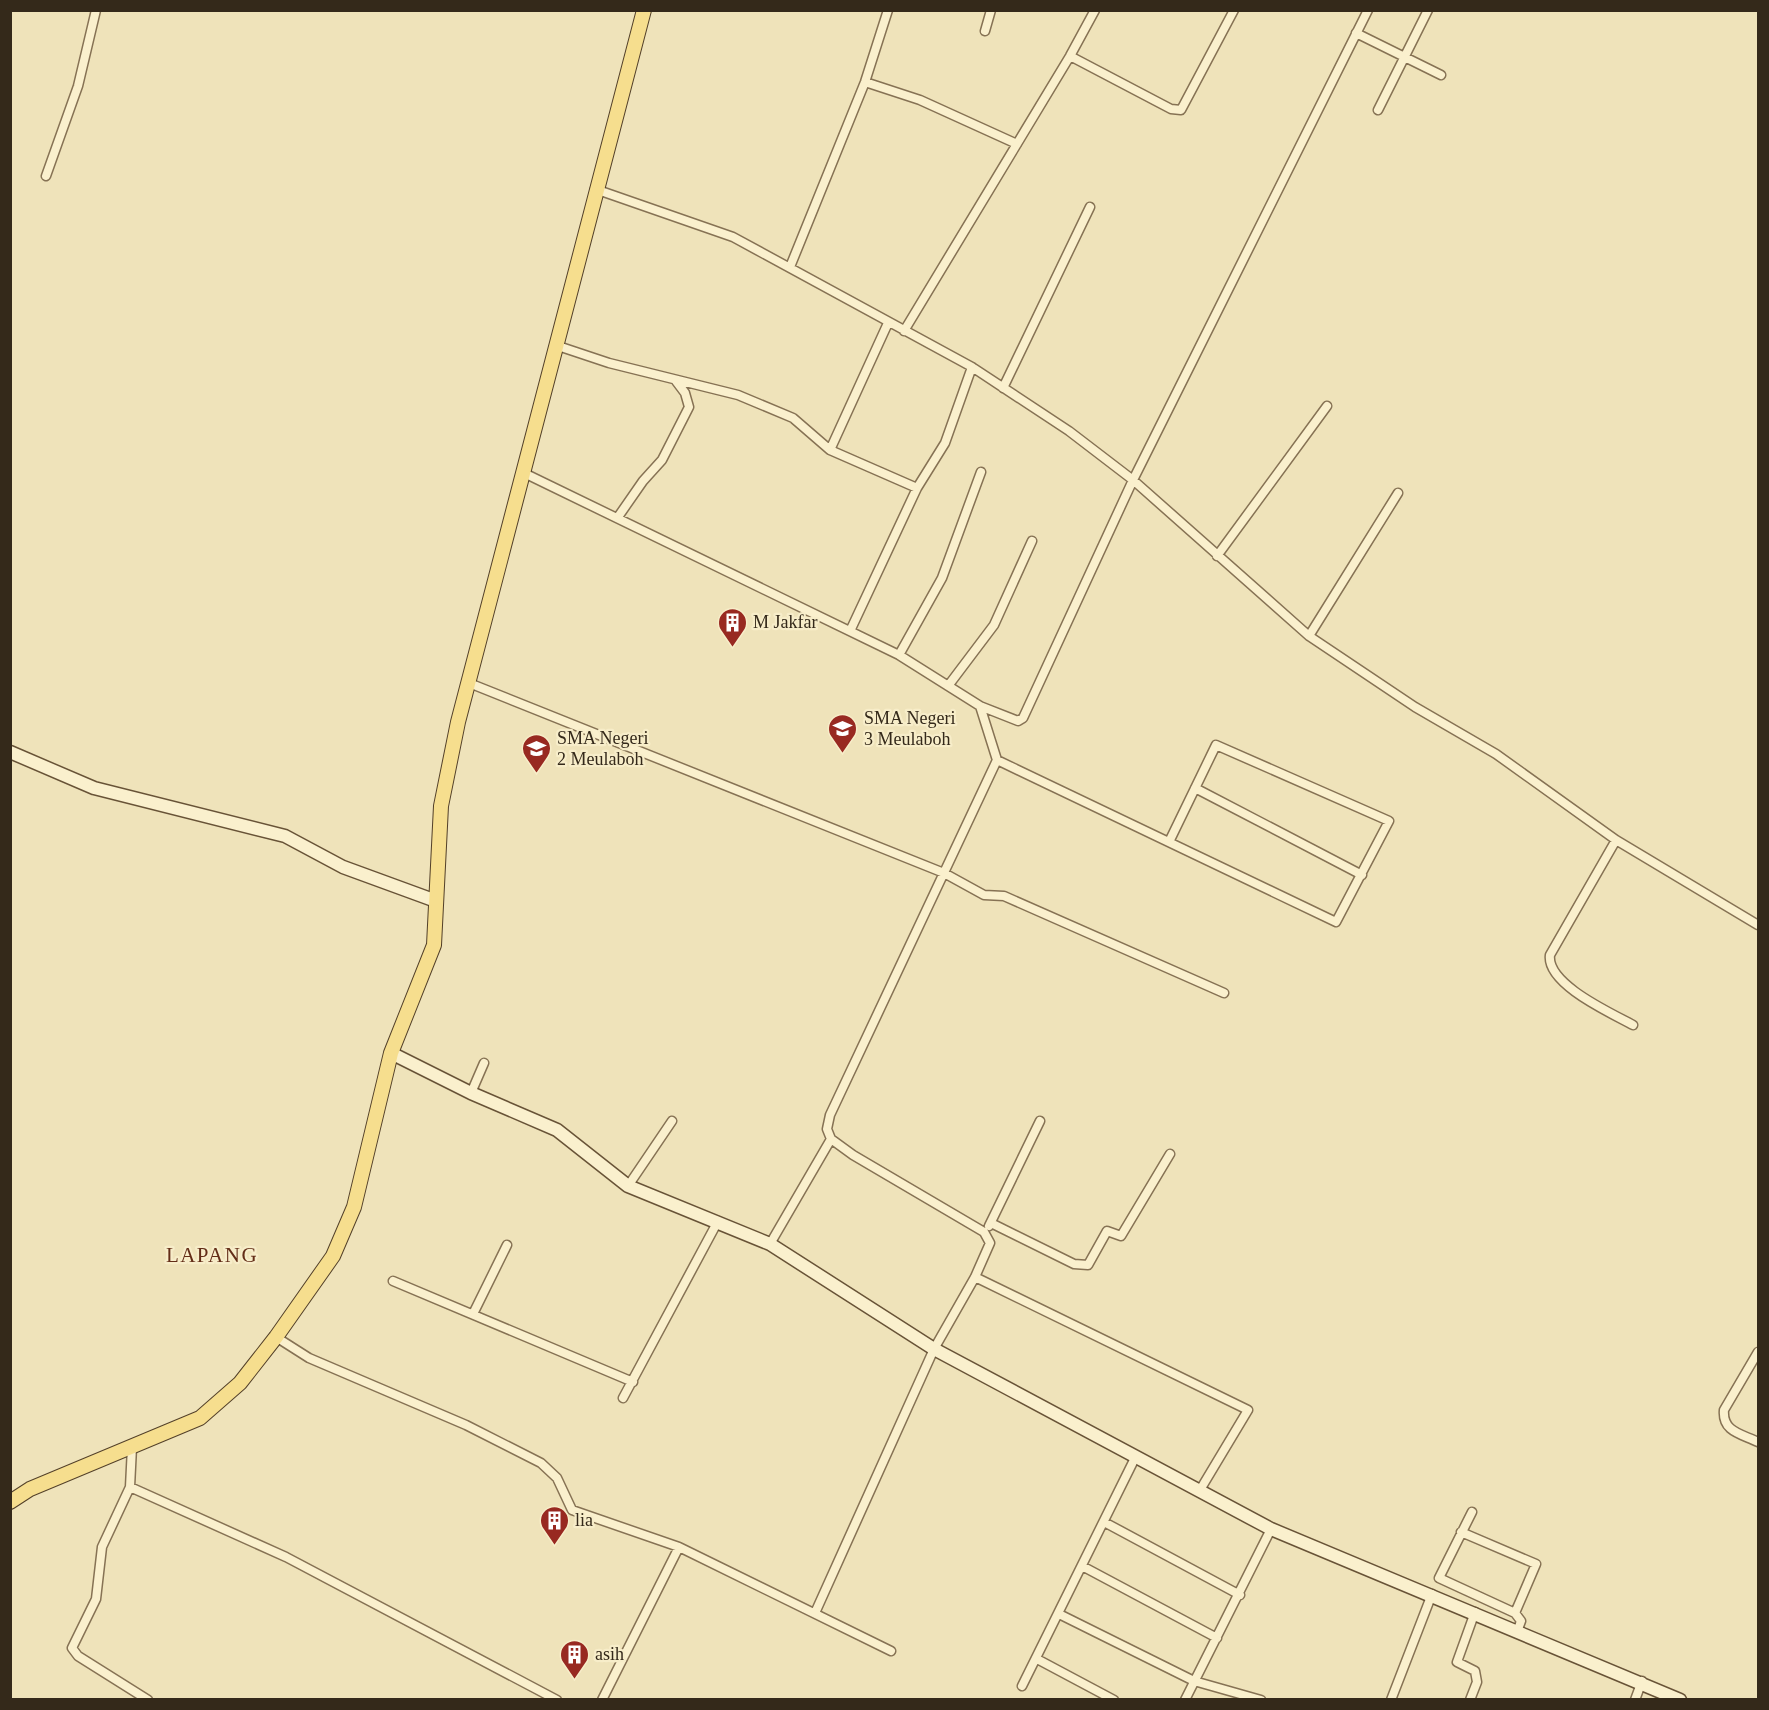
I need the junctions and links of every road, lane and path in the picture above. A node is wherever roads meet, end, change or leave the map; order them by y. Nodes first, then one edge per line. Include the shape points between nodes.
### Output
1 (96, 10) edge
2 (644, 10) edge
3 (888, 10) edge
4 (991, 10) edge
5 (1095, 10) edge
6 (1234, 10) edge
7 (1368, 10) edge
8 (1428, 10) edge
9 (985, 31) dead end
10 (1356, 33) junction
11 (1070, 56) junction
12 (1404, 57) junction
13 (1441, 75) dead end
14 (866, 82) junction
15 (1378, 110) dead end
16 (1017, 144) junction
17 (46, 176) dead end
18 (595, 189) junction
19 (1090, 207) dead end
20 (790, 267) junction
21 (888, 323) junction
22 (904, 331) junction
23 (555, 345) junction
24 (972, 367) junction
25 (675, 380) junction
26 (1003, 388) junction
27 (1327, 406) dead end
28 (830, 450) junction
29 (981, 471) dead end
30 (524, 473) junction
31 (1133, 480) junction
32 (918, 488) junction
33 (1398, 493) dead end
34 (618, 517) junction
35 (1032, 541) dead end
36 (1217, 556) junction
37 (851, 629) junction
38 (1309, 636) junction
39 (899, 655) junction
40 (469, 683) junction
41 (948, 686) junction
42 (980, 706) junction
43 (10, 752) edge
44 (997, 760) junction
45 (1195, 788) junction
46 (1616, 840) junction
47 (1169, 842) junction
48 (944, 873) junction
49 (1362, 875) junction
50 (436, 901) junction
51 (1758, 925) edge
52 (1224, 993) dead end
53 (1633, 1025) dead end
54 (391, 1053) junction
55 (484, 1063) dead end
56 (471, 1094) junction
57 (672, 1121) dead end
58 (1040, 1121) dead end
59 (831, 1139) junction
60 (1170, 1154) dead end
61 (628, 1186) junction
62 (718, 1221) junction
63 (991, 1223) junction
64 (984, 1232) junction
65 (770, 1244) junction
66 (507, 1245) dead end
67 (975, 1276) junction
68 (393, 1281) dead end
69 (473, 1314) junction
70 (276, 1337) junction
71 (934, 1349) junction
72 (1758, 1352) edge
73 (633, 1382) junction
74 (623, 1398) dead end
75 (1758, 1442) edge
76 (132, 1447) junction
77 (1136, 1458) junction
78 (130, 1487) junction
79 (1200, 1490) junction
80 (10, 1502) edge
81 (1472, 1512) dead end
82 (1104, 1522) junction
83 (1272, 1529) junction
84 (1461, 1532) junction
85 (679, 1546) junction
86 (1082, 1566) junction
87 (1432, 1594) junction
88 (1240, 1595) junction
89 (1475, 1612) junction
90 (815, 1613) junction
91 (1515, 1613) junction
92 (1059, 1614) junction
93 (1517, 1632) junction
94 (1217, 1638) junction
95 (891, 1651) dead end
96 (1037, 1659) junction
97 (1194, 1681) junction
98 (1642, 1681) junction
99 (1022, 1686) dead end
100 (148, 1700) edge
101 (556, 1700) edge
102 (602, 1700) edge
103 (1114, 1700) edge
104 (1185, 1700) edge
105 (1261, 1700) edge
106 (1391, 1700) edge
107 (1470, 1700) edge
108 (1635, 1700) edge
109 (1680, 1700) edge

1 - 17 street via 78,86
2 - 18 main road
3 - 14 street
4 - 9 street
5 - 11 street
6 - 11 street via 1181,110 1171,109
7 - 10 street
8 - 12 street
10 - 12 street
10 - 31 street
11 - 16 street
12 - 13 street
12 - 15 street
14 - 16 street via 920,100
14 - 20 street
16 - 22 street
18 - 20 street via 733,237
18 - 23 main road
19 - 26 street
20 - 21 street
21 - 22 street
21 - 28 street
22 - 24 street
23 - 25 street
23 - 30 main road
24 - 26 street
24 - 32 street via 945,442
25 - 28 street via 738,395 793,418
25 - 34 street via 686,393 689,407 662,460
26 - 31 street
27 - 36 street
28 - 32 street
29 - 39 street via 942,578
30 - 34 street
30 - 40 main road
31 - 36 street
31 - 42 street via 1023,718 1018,721
32 - 37 street
33 - 38 street
34 - 37 street
35 - 41 street via 994,625
36 - 38 street
37 - 39 street
38 - 46 street via 1415,707 1496,754
39 - 41 street
40 - 48 street
40 - 50 main road via 441,806
41 - 42 street
42 - 44 street
43 - 50 street via 87,786 285,836 343,867
44 - 47 street
44 - 48 street
45 - 47 street
45 - 49 street
45 - 49 street via 1216,745 1389,821
46 - 51 street
46 - 53 street via 1549,961 1570,988
47 - 49 street via 1336,922
48 - 52 street via 984,895 1004,896
48 - 59 street via 830,1115 827,1129
50 - 54 main road via 431,958
54 - 56 street
54 - 70 main road via 349,1221 333,1256
55 - 56 street
56 - 61 street via 557,1130
57 - 61 street
58 - 63 street
59 - 64 street
59 - 65 street
60 - 63 street via 1121,1236 1107,1231 1088,1265 1074,1263
61 - 62 street
62 - 65 street
62 - 73 street
63 - 64 street
64 - 67 street via 990,1243
65 - 71 street
66 - 69 street
67 - 71 street
67 - 79 street via 1248,1410
68 - 69 street
69 - 73 street
70 - 76 main road via 240,1383 200,1418
70 - 85 street via 309,1358 466,1425 541,1463 557,1478 572,1510
71 - 77 street
71 - 90 street
72 - 75 street via 1724,1410 1723,1419 1728,1428
73 - 74 street
76 - 78 street
76 - 80 main road via 30,1489
77 - 79 street
77 - 82 street
78 - 100 street via 102,1546 96,1599 72,1648 78,1656
78 - 101 street via 286,1557
79 - 83 street
81 - 84 street
82 - 86 street
82 - 88 street
83 - 87 street
83 - 88 street
84 - 91 street via 1439,1578
84 - 91 street via 1536,1564
85 - 90 street
85 - 102 street
86 - 92 street
86 - 94 street
87 - 89 street
87 - 106 street
88 - 94 street
89 - 93 street
89 - 107 street via 1457,1662 1475,1671 1477,1682
90 - 95 street
91 - 93 street via 1521,1621
92 - 96 street
92 - 97 street
93 - 98 street
94 - 97 street
96 - 99 street
96 - 103 street
97 - 104 street
97 - 105 street
98 - 108 street
98 - 109 street

